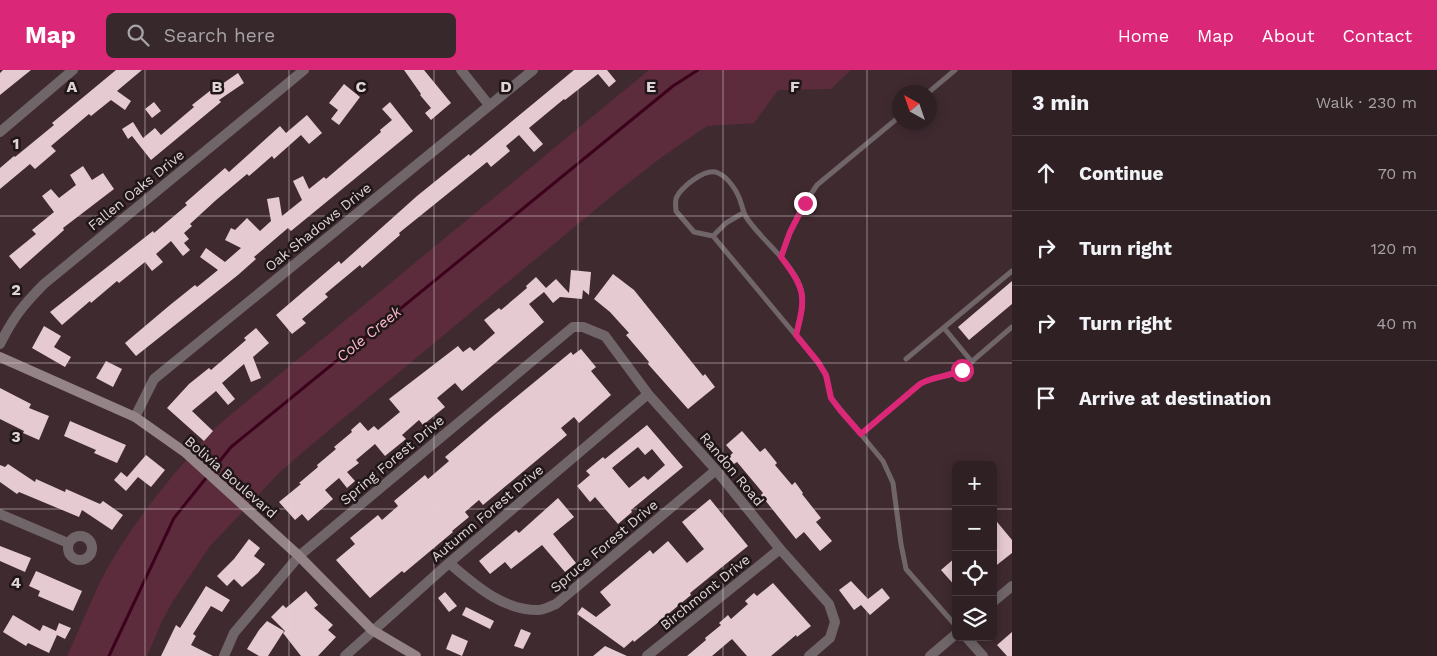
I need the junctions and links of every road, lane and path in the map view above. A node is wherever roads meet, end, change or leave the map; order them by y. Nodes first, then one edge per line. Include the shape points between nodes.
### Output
1 (73, 70) edge
2 (304, 70) edge
3 (461, 70) edge
4 (533, 70) edge
5 (955, 70) edge
6 (937, 85) edge
7 (489, 106) junction
8 (892, 124) edge
9 (0, 132) edge
10 (744, 213) junction
11 (713, 236) junction
12 (781, 257) junction
13 (1012, 271) edge
14 (944, 328) junction
15 (1012, 328) edge
16 (796, 335) junction
17 (605, 336) joint
18 (0, 344) edge
19 (0, 357) edge
20 (906, 359) dead end
21 (972, 362) junction
22 (648, 394) junction
23 (134, 417) junction
24 (861, 434) junction
25 (716, 470) junction
26 (0, 514) edge
27 (68, 544) dead end
28 (780, 549) junction
29 (299, 556) junction
30 (449, 563) junction
31 (1012, 586) edge
32 (997, 599) edge
33 (952, 621) edge
34 (372, 630) junction
35 (952, 637) edge
36 (970, 641) edge
37 (224, 656) edge
38 (345, 656) edge
39 (416, 656) edge
40 (647, 656) edge
41 (809, 656) edge
42 (930, 656) edge
43 (983, 656) edge

1 - 9 street
2 - 18 street, Fallen Oaks Drive via 44,284 13,319
3 - 7 street
4 - 7 street, Oak Shadows Drive
5 - 6 lane
7 - 23 street, Oak Shadows Drive via 154,379
8 - 12 lane via 817,185 790,232
10 - 11 lane via 726,223
10 - 11 lane via 726,178 717,172 706,172 696,178 676,199 676,211 694,232
10 - 12 lane via 756,232
11 - 16 lane
12 - 16 lane via 800,286 803,298
13 - 14 lane
14 - 20 lane
14 - 21 lane
15 - 21 lane
16 - 24 lane via 826,375 831,398
17 - 22 street, Randon Road
17 - 29 street, Spring Forest Drive via 583,326 573,327
19 - 23 street, Bolivia Boulevard
21 - 24 lane via 954,374 920,384
22 - 25 street, Randon Road
22 - 30 street, Autumn Forest Drive
23 - 29 street, Bolivia Boulevard via 186,453
24 - 33 lane via 883,461 893,482 906,569
25 - 28 street, Randon Road
25 - 30 street, Spruce Forest Drive via 556,604 539,610 511,606 483,592
26 - 27 street
28 - 40 street, Birchmont Drive
28 - 41 street, Randon Road via 829,604 835,622 830,638
29 - 34 street, Bolivia Boulevard
29 - 37 street, Spring Forest Drive via 234,633
30 - 34 street, Autumn Forest Drive
31 - 32 street
34 - 38 street, Autumn Forest Drive
34 - 39 street, Bolivia Boulevard
35 - 42 street
36 - 43 street

